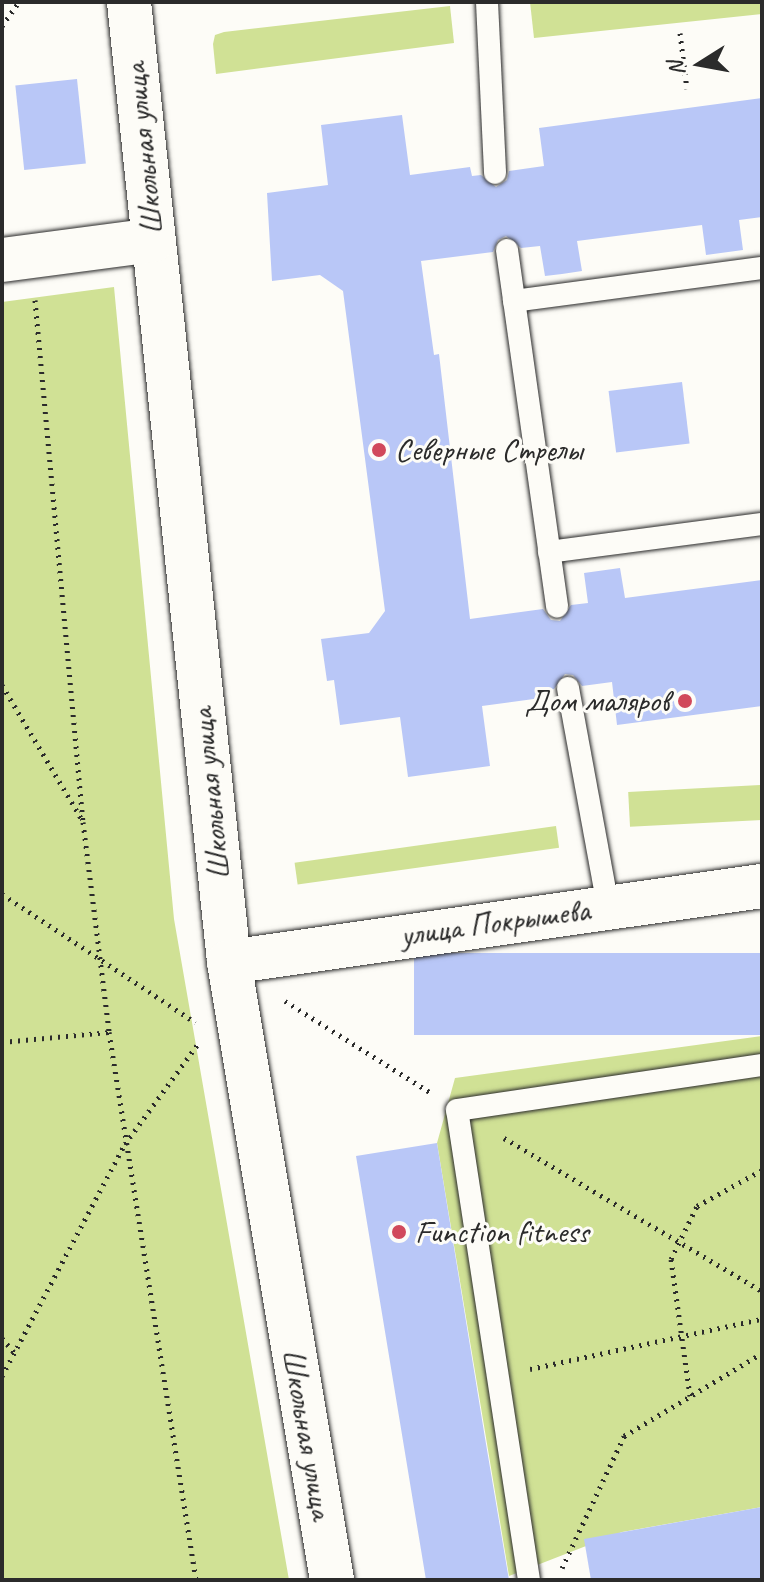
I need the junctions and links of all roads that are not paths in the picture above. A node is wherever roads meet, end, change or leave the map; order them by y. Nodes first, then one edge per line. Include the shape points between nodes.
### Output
1 (129, 2) edge
2 (487, 2) edge
3 (495, 173) dead end
4 (153, 240) junction
5 (507, 250) dead end
6 (2, 260) edge
7 (762, 268) edge
8 (514, 301) junction
9 (762, 524) edge
10 (549, 552) junction
11 (557, 607) dead end
12 (568, 688) dead end
13 (762, 886) edge
14 (608, 907) junction
15 (229, 962) junction
16 (762, 1065) edge
17 (332, 1580) edge
18 (529, 1580) edge

1 - 4 street, Школьная улица
2 - 3 lane
4 - 6 street
4 - 15 street, Школьная улица
5 - 8 lane
7 - 8 lane
8 - 10 lane
9 - 10 lane
10 - 11 lane
12 - 14 lane
13 - 14 street, улица Покрышева
14 - 15 street, улица Покрышева
15 - 17 street, Школьная улица
16 - 18 lane via 457,1110

